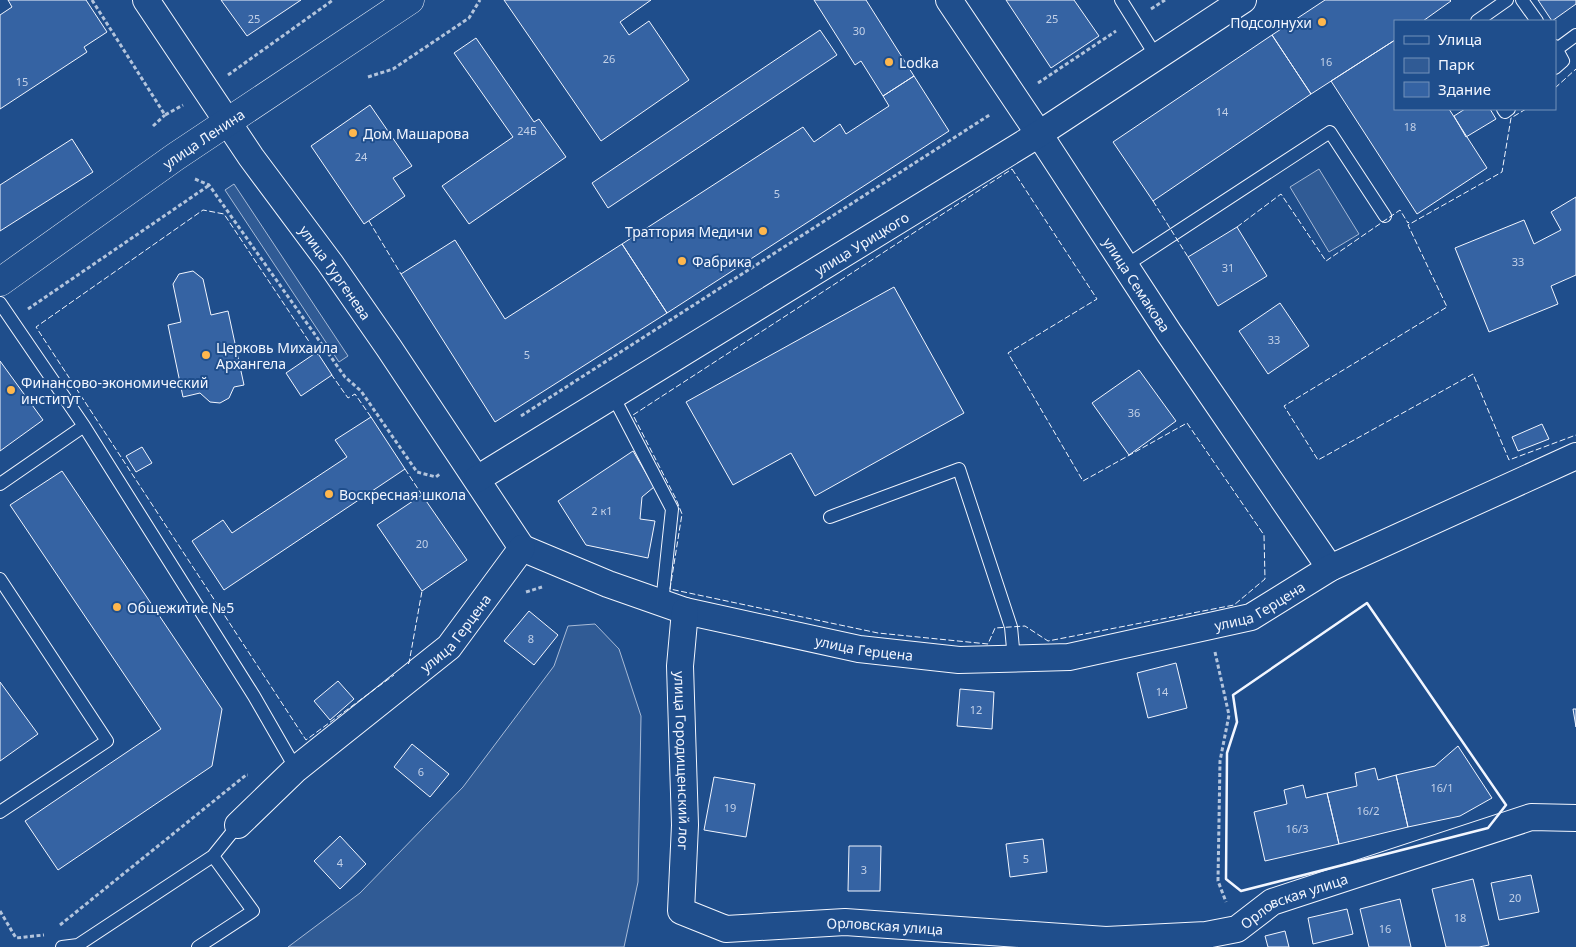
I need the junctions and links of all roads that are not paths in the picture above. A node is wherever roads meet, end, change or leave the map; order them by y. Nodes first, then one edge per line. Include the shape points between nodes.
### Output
1 (146, 0) edge
2 (410, 0) edge
3 (949, 0) edge
4 (1122, 0) edge
5 (1243, 0) edge
6 (1507, 0) edge
7 (1522, 0) edge
8 (1479, 20) edge
9 (1536, 20) edge
10 (1576, 35) edge
11 (1556, 47) edge
12 (1156, 56) junction
13 (1556, 67) edge
14 (227, 123) junction
15 (1039, 134) junction
16 (1385, 216) dead end
17 (1125, 266) junction
18 (0, 282) edge
19 (0, 302) edge
20 (613, 396) junction
21 (84, 426) junction
22 (1576, 456) edge
23 (476, 479) junction
24 (0, 484) edge
25 (830, 517) dead end
26 (522, 548) junction
27 (1330, 568) junction
28 (0, 579) edge
29 (674, 607) junction
30 (1014, 659) junction
31 (296, 768) junction
32 (0, 812) edge
33 (1576, 818) edge
34 (238, 825) joint
35 (213, 856) junction
36 (681, 911) joint
37 (1239, 938) edge
38 (62, 947) edge
39 (198, 947) edge

1 - 14 street, улица Тургенева
2 - 14 main road, улица Ленина
3 - 15 street, улица Семакова
4 - 12 lane
5 - 12 street, улица Урицкого
6 - 8 lane
7 - 9 lane
10 - 11 lane
11 - 13 lane via 1563,60
12 - 15 street, улица Урицкого
14 - 18 main road, улица Ленина
14 - 23 street, улица Тургенева via 346,286
15 - 17 street, улица Семакова
15 - 20 street, улица Урицкого
16 - 17 lane via 1330,132
17 - 27 street, улица Семакова
19 - 21 lane
20 - 23 street, улица Урицкого
20 - 29 lane via 672,508
21 - 24 lane
21 - 31 lane
22 - 27 street, улица Герцена
23 - 26 street, улица Тургенева
25 - 30 lane via 959,469 1011,627
26 - 29 street, улица Герцена
26 - 31 street, улица Герцена via 449,647
27 - 30 street, улица Герцена via 1251,617 1069,657
28 - 32 lane via 107,741
29 - 30 street, улица Герцена via 859,649 959,660
29 - 36 street, улица Городищенский лог via 680,666 685,826
31 - 34 street, улица Герцена
33 - 37 street, Орловская улица via 1531,817 1272,902
34 - 35 lane
35 - 38 lane via 78,945
35 - 39 lane via 253,911
36 - 37 street, Орловская улица via 726,929 845,922 1106,940 1206,935

